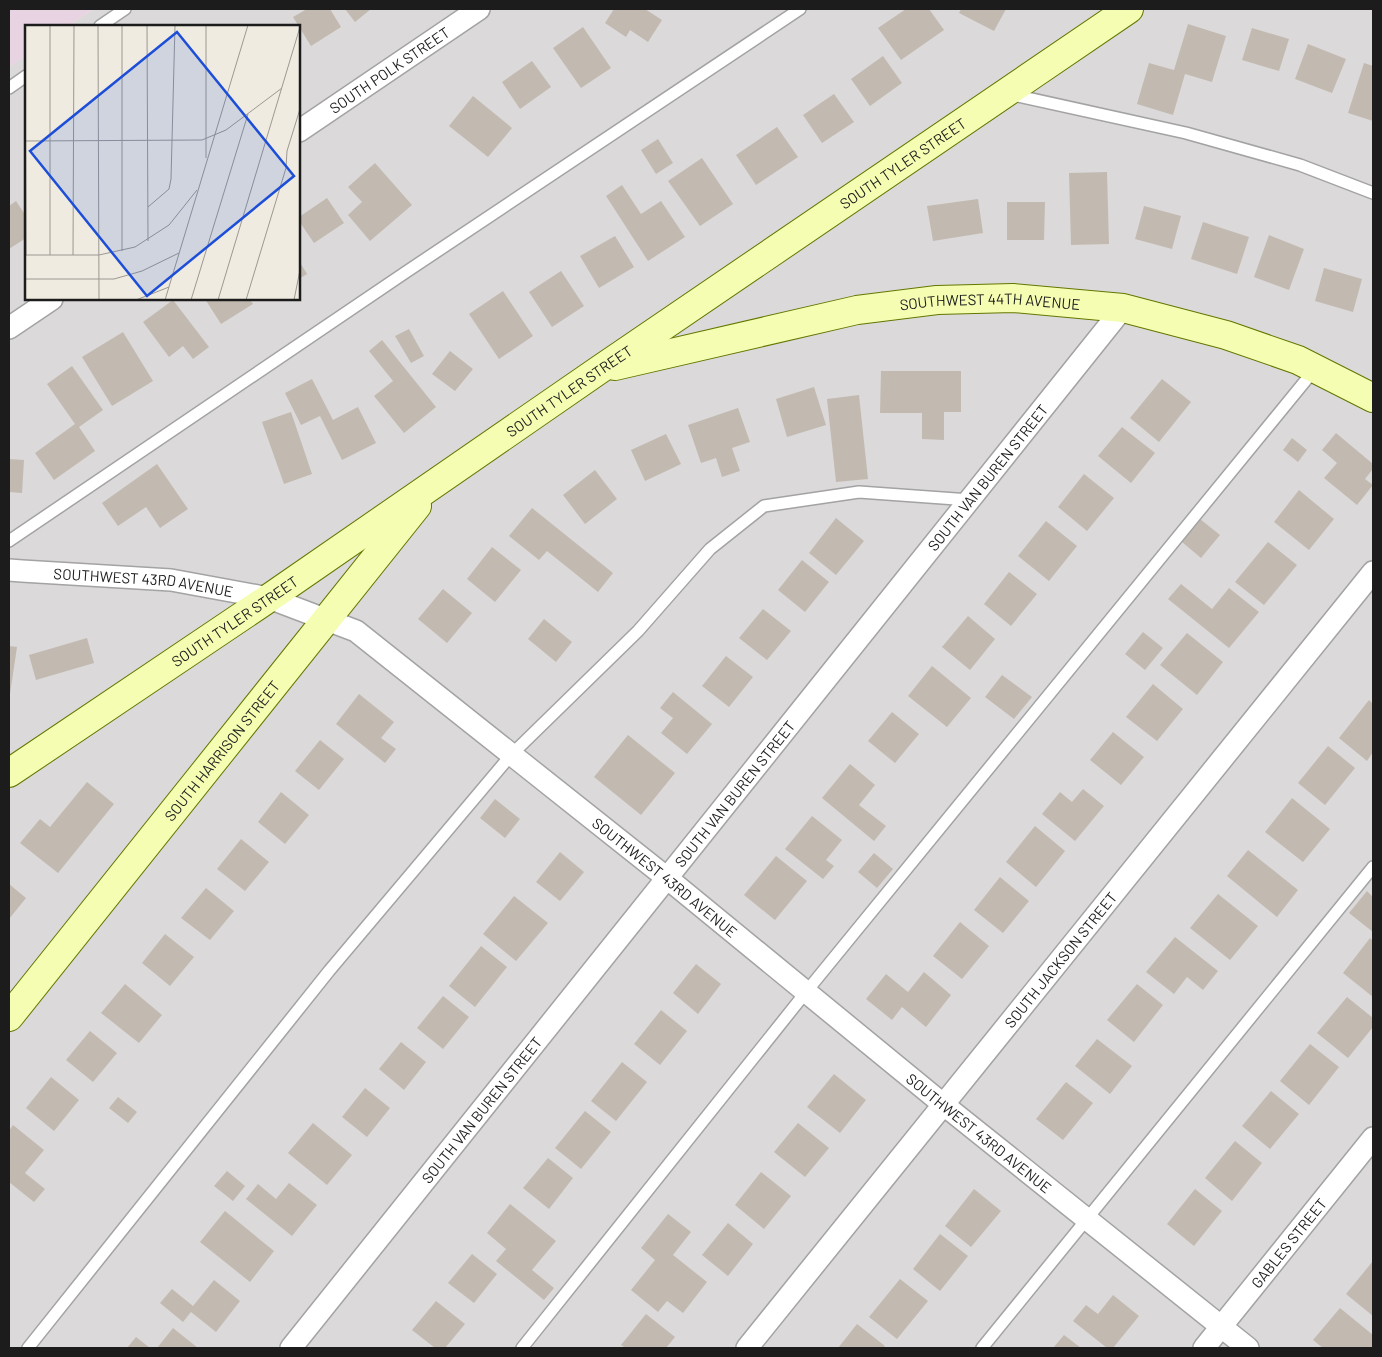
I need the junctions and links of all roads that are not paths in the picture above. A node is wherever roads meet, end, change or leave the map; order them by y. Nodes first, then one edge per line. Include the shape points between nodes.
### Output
1 (126, 9) edge
2 (479, 9) edge
3 (800, 9) edge
4 (1129, 9) edge
5 (102, 25) edge
6 (25, 77) edge
7 (9, 88) edge
8 (1005, 93) junction
9 (300, 130) edge
10 (1373, 193) edge
11 (51, 300) edge
12 (1123, 308) junction
13 (9, 328) edge
14 (1315, 369) junction
15 (598, 370) junction
16 (1373, 398) edge
17 (435, 483) junction
18 (970, 500) junction
19 (9, 541) edge
20 (9, 570) edge
21 (1373, 572) edge
22 (269, 598) junction
23 (327, 620) junction
24 (511, 755) junction
25 (9, 773) edge
26 (1373, 867) edge
27 (667, 878) junction
28 (806, 992) junction
29 (9, 1016) edge
30 (944, 1105) junction
31 (1373, 1138) edge
32 (1087, 1219) junction
33 (1221, 1326) junction
34 (28, 1348) edge
35 (291, 1348) edge
36 (522, 1348) edge
37 (748, 1348) edge
38 (982, 1348) edge
39 (1204, 1348) edge
40 (1248, 1348) edge

1 - 5 lane
2 - 9 street, SOUTH POLK STREET
3 - 19 lane
4 - 8 street, SOUTH TYLER STREET
6 - 7 lane
8 - 10 lane via 1186,133 1300,165
8 - 15 street, SOUTH TYLER STREET
11 - 13 street
12 - 14 street, SOUTHWEST 44TH AVENUE via 1226,335
12 - 15 street, SOUTHWEST 44TH AVENUE via 1013,298 919,302 857,310
12 - 18 street, SOUTH VAN BUREN STREET
14 - 16 street, SOUTHWEST 44TH AVENUE
14 - 28 lane
15 - 17 street, SOUTH TYLER STREET
17 - 22 street, SOUTH TYLER STREET
17 - 23 street, SOUTH HARRISON STREET
18 - 24 lane via 859,492 764,506 710,549 638,631
18 - 27 street, SOUTH VAN BUREN STREET
20 - 22 street, SOUTHWEST 43RD AVENUE via 172,580
21 - 30 street, SOUTH JACKSON STREET
22 - 23 street, SOUTHWEST 43RD AVENUE
22 - 25 street, SOUTH TYLER STREET
23 - 24 street, SOUTHWEST 43RD AVENUE via 356,631
23 - 29 street, SOUTH HARRISON STREET
24 - 27 street, SOUTHWEST 43RD AVENUE
24 - 34 lane via 329,971
26 - 32 lane
27 - 28 street, SOUTHWEST 43RD AVENUE
27 - 35 street, SOUTH VAN BUREN STREET
28 - 30 street, SOUTHWEST 43RD AVENUE
28 - 36 lane
30 - 32 street, SOUTHWEST 43RD AVENUE
30 - 37 street, SOUTH JACKSON STREET
31 - 33 street, GABLES STREET
32 - 33 street, SOUTHWEST 43RD AVENUE
32 - 38 lane
33 - 39 street, GABLES STREET
33 - 40 street, SOUTHWEST 43RD AVENUE

